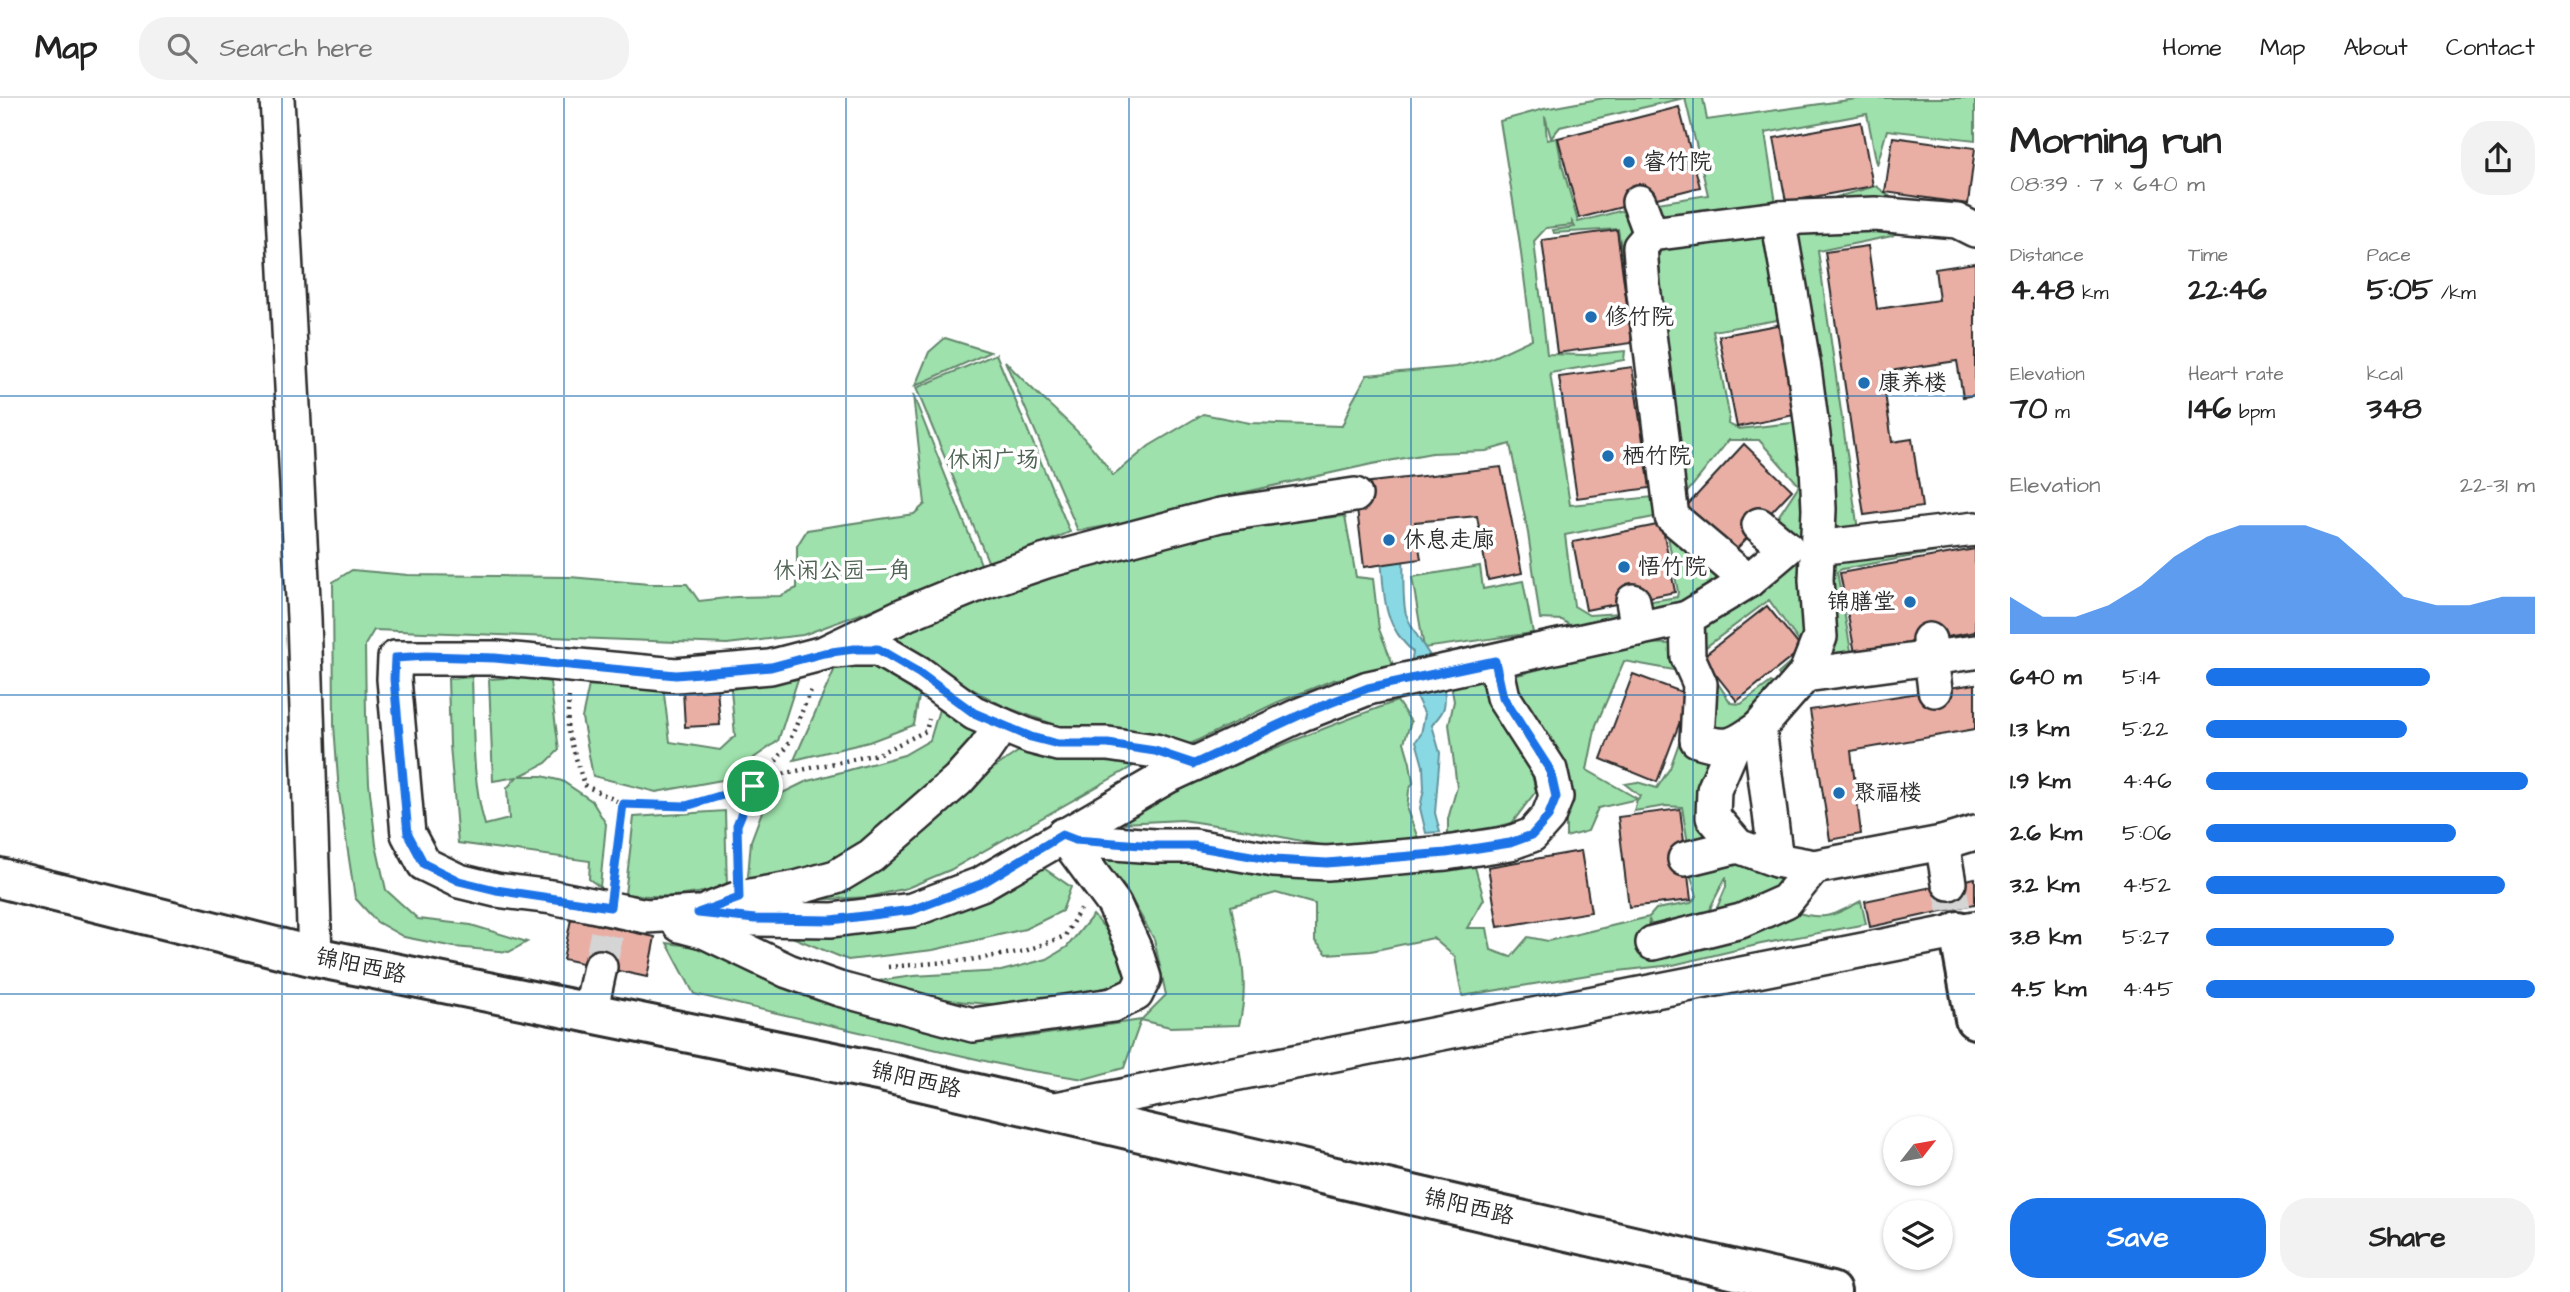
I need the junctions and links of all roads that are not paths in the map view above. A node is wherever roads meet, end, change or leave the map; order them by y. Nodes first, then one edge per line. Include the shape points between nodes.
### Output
1 (277, 98) edge
2 (1639, 202) dead end
3 (1778, 218) junction
4 (1975, 230) edge
5 (1651, 234) junction
6 (1355, 495) dead end
7 (1759, 524) dead end
8 (1975, 529) edge
9 (1817, 548) junction
10 (1748, 581) junction
11 (1687, 618) junction
12 (1930, 649) junction
13 (1975, 652) edge
14 (824, 653) junction
15 (1495, 661) junction
16 (1788, 681) junction
17 (1935, 690) dead end
18 (1002, 725) junction
19 (1746, 737) junction
20 (1194, 764) junction
21 (1975, 833) edge
22 (1062, 835) junction
23 (1942, 843) junction
24 (1738, 846) junction
25 (1685, 859) dead end
26 (1776, 860) junction
27 (1814, 867) junction
28 (0, 878) edge
29 (698, 913) junction
30 (1959, 913) edge
31 (646, 916) junction
32 (1653, 943) dead end
33 (315, 957) junction
34 (600, 967) tunnel mouth
35 (590, 1013) junction
36 (1975, 1019) edge
37 (1048, 1110) junction
38 (1831, 1292) edge

1 - 33 street via 304,618
2 - 5 street
3 - 4 street via 1828,205 1875,214 1920,208
3 - 5 street
3 - 9 street via 1797,369 1817,465
5 - 10 street via 1640,247 1634,289 1650,422 1672,517
6 - 14 street via 1220,515 1046,561 906,614
7 - 10 street via 1787,548
8 - 9 street
9 - 16 street via 1820,637
10 - 11 street
11 - 15 street via 1635,615
11 - 19 street via 1688,657 1700,684 1686,737 1713,745
12 - 13 street
12 - 16 street
12 - 17 street
14 - 18 street via 878,649 974,713
14 - 31 street via 771,667 676,675 495,658 395,658 408,834 424,864 459,881 609,917
15 - 20 street via 1368,688
15 - 22 street via 1503,697 1550,770 1556,797 1548,817 1532,835 1446,853 1327,863 1274,860 1194,846 1075,840
16 - 19 street
18 - 20 street via 1058,744 1108,744 1155,751
18 - 29 street via 958,780 871,856 836,877 739,898
19 - 24 street via 1714,790 1713,817
19 - 26 street
20 - 22 street
21 - 23 street
22 - 29 street via 981,884 912,910 832,920
22 - 31 street via 1114,904 1144,978 1136,994 1113,1005 974,1025 839,989 788,971 706,932
23 - 27 street
23 - 30 street
24 - 25 street
24 - 26 street
26 - 27 street
27 - 32 street via 1786,901 1741,921
28 - 33 street, 锦阳西路
29 - 31 street
30 - 36 street
30 - 37 street
33 - 35 street, 锦阳西路
34 - 35 street
35 - 37 street, 锦阳西路
37 - 38 street, 锦阳西路

